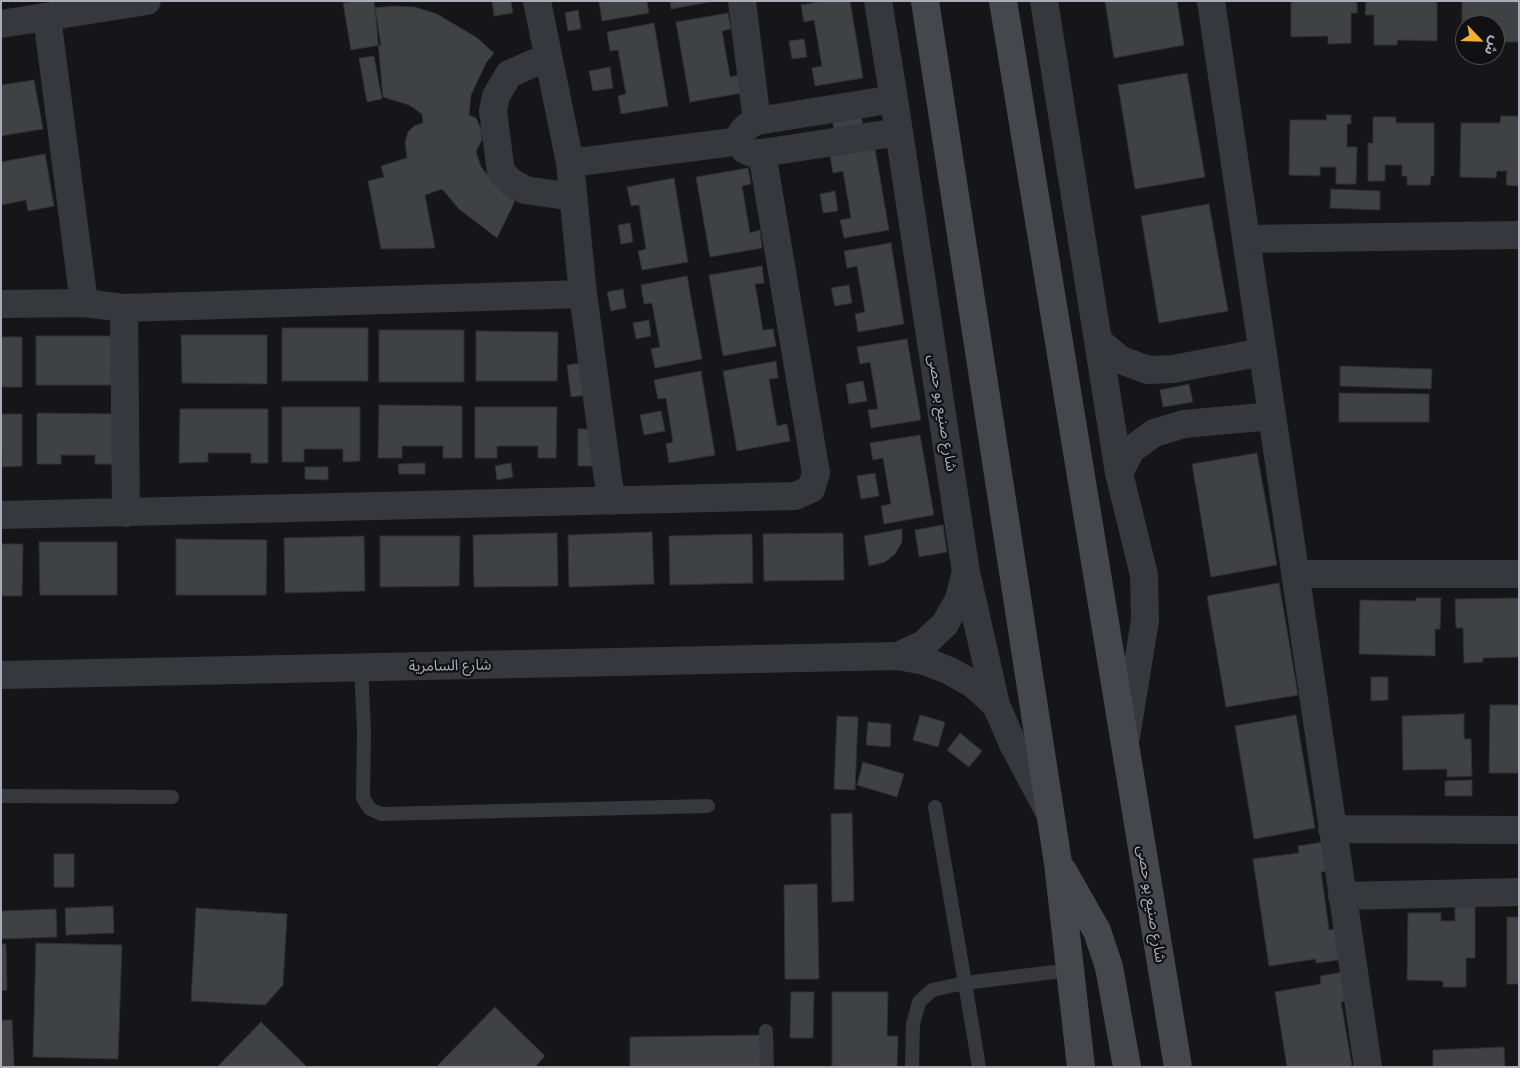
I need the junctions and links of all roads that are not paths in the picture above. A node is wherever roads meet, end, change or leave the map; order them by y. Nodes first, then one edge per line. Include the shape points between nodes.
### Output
1 (147, 1) edge
2 (537, 1) edge
3 (742, 1) edge
4 (878, 1) edge
5 (925, 1) edge
6 (1003, 1) edge
7 (1044, 1) edge
8 (1211, 1) edge
9 (73, 7) edge
10 (47, 17) junction
11 (1, 24) edge
12 (548, 57) junction
13 (894, 99) junction
14 (899, 132) junction
15 (753, 138) junction
16 (570, 164) junction
17 (573, 197) junction
18 (1519, 235) edge
19 (1246, 239) junction
20 (583, 294) junction
21 (84, 303) junction
22 (1, 304) edge
23 (124, 308) junction
24 (1098, 340) junction
25 (1263, 352) junction
26 (1272, 416) junction
27 (1119, 474) junction
28 (610, 501) junction
29 (126, 513) junction
30 (1, 515) edge
31 (966, 572) junction
32 (1295, 574) junction
33 (1519, 574) edge
34 (898, 656) junction
35 (361, 667) junction
36 (1, 675) edge
37 (996, 705) junction
38 (1125, 740) junction
39 (1, 796) edge
40 (172, 797) dead end
41 (708, 806) dead end
42 (935, 807) dead end
43 (1050, 812) junction
44 (1332, 829) junction
45 (1519, 830) edge
46 (1058, 863) junction
47 (1519, 892) edge
48 (1342, 896) junction
49 (1070, 970) junction
50 (965, 983) junction
51 (766, 1031) dead end
52 (767, 1067) edge
53 (912, 1067) edge
54 (979, 1067) edge
55 (1081, 1067) edge
56 (1127, 1067) edge
57 (1178, 1067) edge
58 (1368, 1067) edge

1 - 9 street
2 - 12 street
3 - 15 street
4 - 13 street, شارع صنيع بو حصى
5 - 43 street, شارع صنيع بو حصى
6 - 38 street, شارع صنيع بو حصى
7 - 24 street, شارع صنيع بو حصى
8 - 19 street
9 - 10 street
10 - 11 street
10 - 21 street
12 - 16 street
12 - 17 street via 510,74 496,96 493,111 501,172 525,190
13 - 14 street, شارع صنيع بو حصى
13 - 15 street
14 - 15 street
14 - 31 street, شارع صنيع بو حصى
15 - 16 street
15 - 28 street via 816,473 811,489 795,496
16 - 17 street
17 - 20 street
18 - 19 street
19 - 25 street
20 - 23 street
20 - 28 street
21 - 22 street
21 - 23 street
23 - 29 street
24 - 25 street via 1121,360 1148,370 1173,369
24 - 27 street, شارع صنيع بو حصى
25 - 26 street
26 - 27 street via 1184,424 1154,433 1131,450
26 - 32 street
27 - 38 street, شارع صنيع بو حصى via 1141,557 1146,593 1145,620
28 - 29 street
29 - 30 street
31 - 34 street, شارع السامرية via 959,599 945,624 924,644
31 - 37 street, شارع صنيع بو حصى
32 - 33 street
32 - 44 street
34 - 35 street, شارع السامرية
34 - 37 street, شارع السامرية via 925,661 950,671 973,684
35 - 36 street, شارع السامرية
35 - 41 lane via 364,798 370,809 381,814
37 - 43 street, شارع صنيع بو حصى
38 - 57 street, شارع صنيع بو حصى
39 - 40 lane
42 - 50 lane
43 - 46 street, شارع صنيع بو حصى
44 - 45 street
44 - 48 street
46 - 49 street, شارع صنيع بو حصى
46 - 56 street via 1097,931 1108,967
47 - 48 street
48 - 58 street
49 - 50 lane
49 - 55 street, شارع صنيع بو حصى
50 - 53 lane via 932,990 919,1002 913,1024
50 - 54 lane
51 - 52 lane

